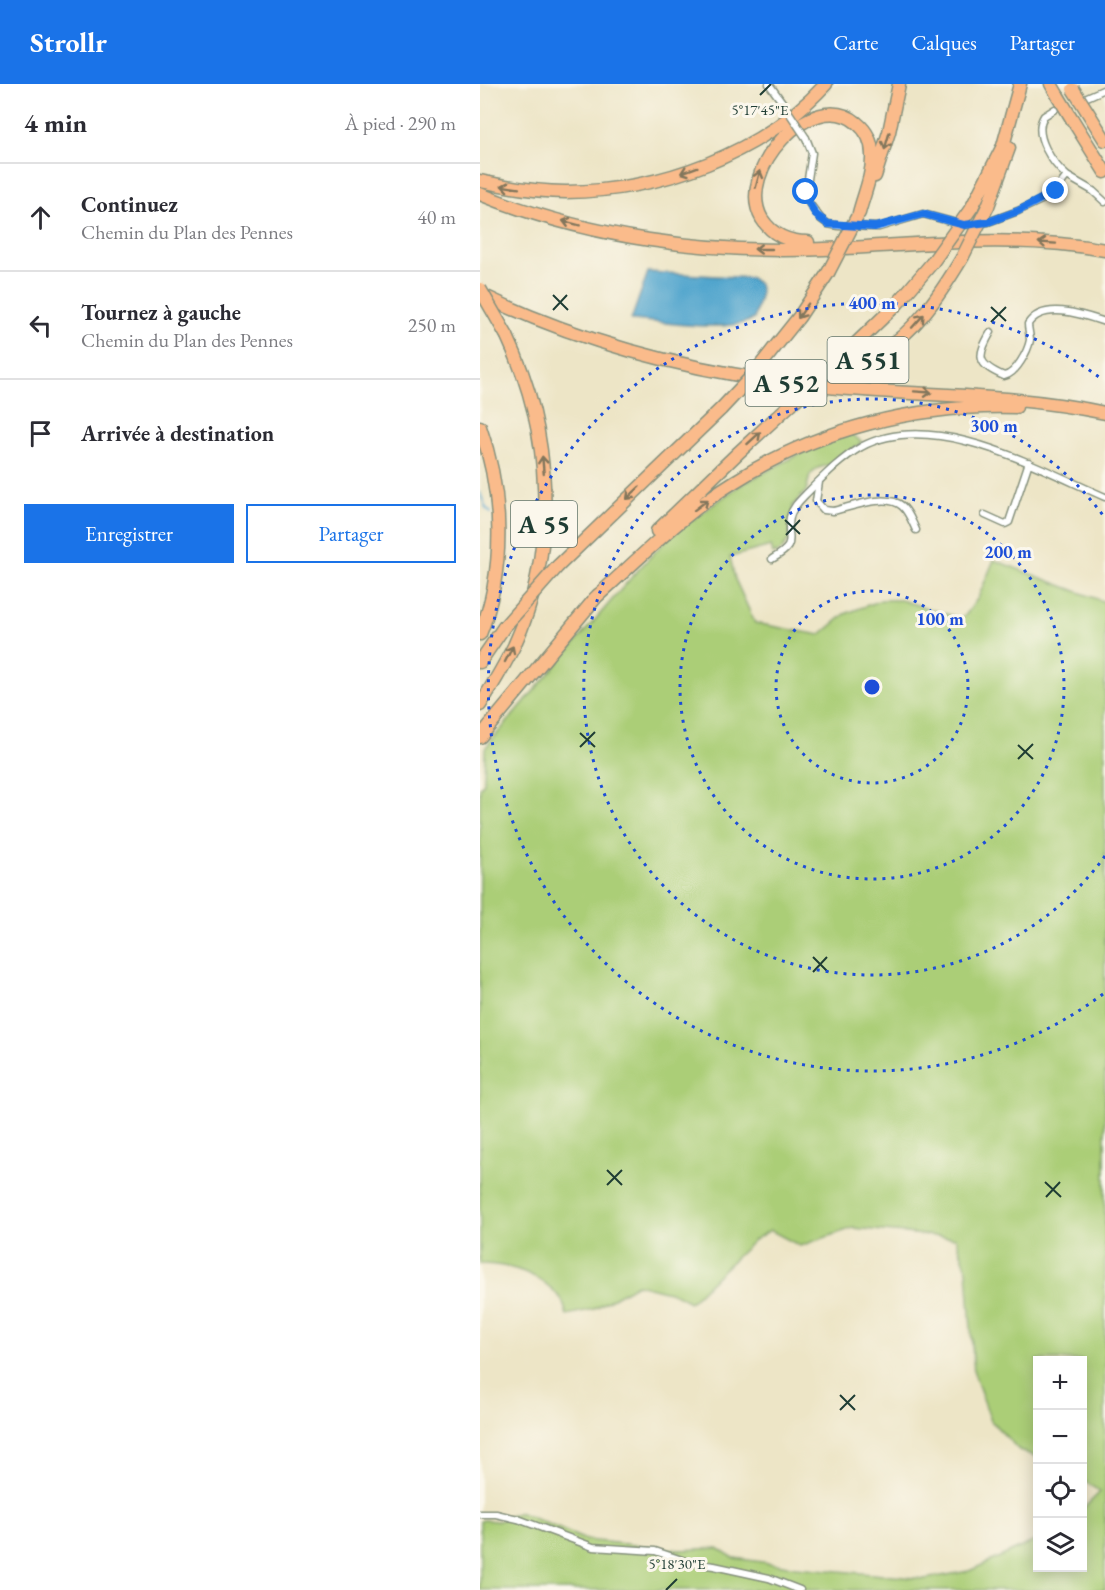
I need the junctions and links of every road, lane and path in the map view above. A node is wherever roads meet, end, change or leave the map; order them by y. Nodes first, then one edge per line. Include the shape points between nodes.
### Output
1 (769, 84) edge
2 (826, 84) edge
3 (899, 84) edge
4 (1051, 84) edge
5 (1023, 85) edge
6 (1071, 86) edge
7 (1105, 89) edge
8 (1087, 97) dead end
9 (1055, 110) dead end
10 (1105, 140) edge
11 (1105, 172) edge
12 (1067, 176) junction
13 (480, 182) edge
14 (480, 194) edge
15 (1105, 202) edge
16 (858, 215) junction
17 (906, 244) junction
18 (1105, 250) edge
19 (480, 291) edge
20 (1105, 322) edge
21 (991, 332) dead end
22 (1105, 414) edge
23 (480, 427) edge
24 (1029, 462) junction
25 (819, 482) junction
26 (1105, 497) edge
27 (985, 515) dead end
28 (916, 530) dead end
29 (772, 559) dead end
30 (594, 599) junction
31 (480, 634) edge
32 (480, 662) edge
33 (480, 705) edge
34 (480, 736) edge
35 (480, 1514) edge
36 (800, 1590) edge

1 - 12 street, bridge via 806,138 812,153 806,192 809,203 828,224 879,227 923,214 964,225 988,222 1052,195
2 -> 13 highway via 786,120 757,139 730,154 652,182 565,192
3 -> 16 highway, A 551 via 880,164
4 - 11 highway, bridge
19 -> 5 highway, A 551, bridge via 594,335 691,362 776,374 857,365 903,338 962,258 988,206 1008,151
30 -> 5 highway, A 551, bridge via 674,514 898,303 932,263 972,207 1003,146
6 - 10 highway, bridge
7 - 8 street
9 - 12 street via 1043,118 1042,133 1052,162
12 - 15 street
17 -> 14 highway via 822,249 680,244 570,223
17 -> 16 highway, A 551 via 803,242 783,238 771,230 757,207 759,173 772,151 801,124 821,114 842,114 866,132 872,153
16 -> 32 highway, A 551, bridge via 828,273 753,375 558,566 504,627
18 -> 17 highway via 1028,241
19 -> 22 highway, A 552 via 530,316 630,352 727,374 841,388 1005,398
33 -> 19 highway, A 55, bridge via 520,630 535,582 544,522 538,428 524,376 507,336
20 - 21 street via 1055,311 1037,316 1028,324 1029,341 1017,368 1008,375 994,371 980,355
30 -> 22 highway, A 552 via 672,528 734,482 828,436 893,417 949,409 1033,407
23 - 31 highway, A 55 via 496,485 498,519 494,585
24 - 25 street via 959,440 903,435 860,448
24 - 26 street
24 - 27 street via 1009,522 1005,524
25 - 28 street via 816,501 824,510 888,500 905,509
25 - 29 street via 792,511 788,549
30 - 34 highway, A 551
35 - 36 street via 518,1519 593,1547 655,1551 691,1563 770,1578

